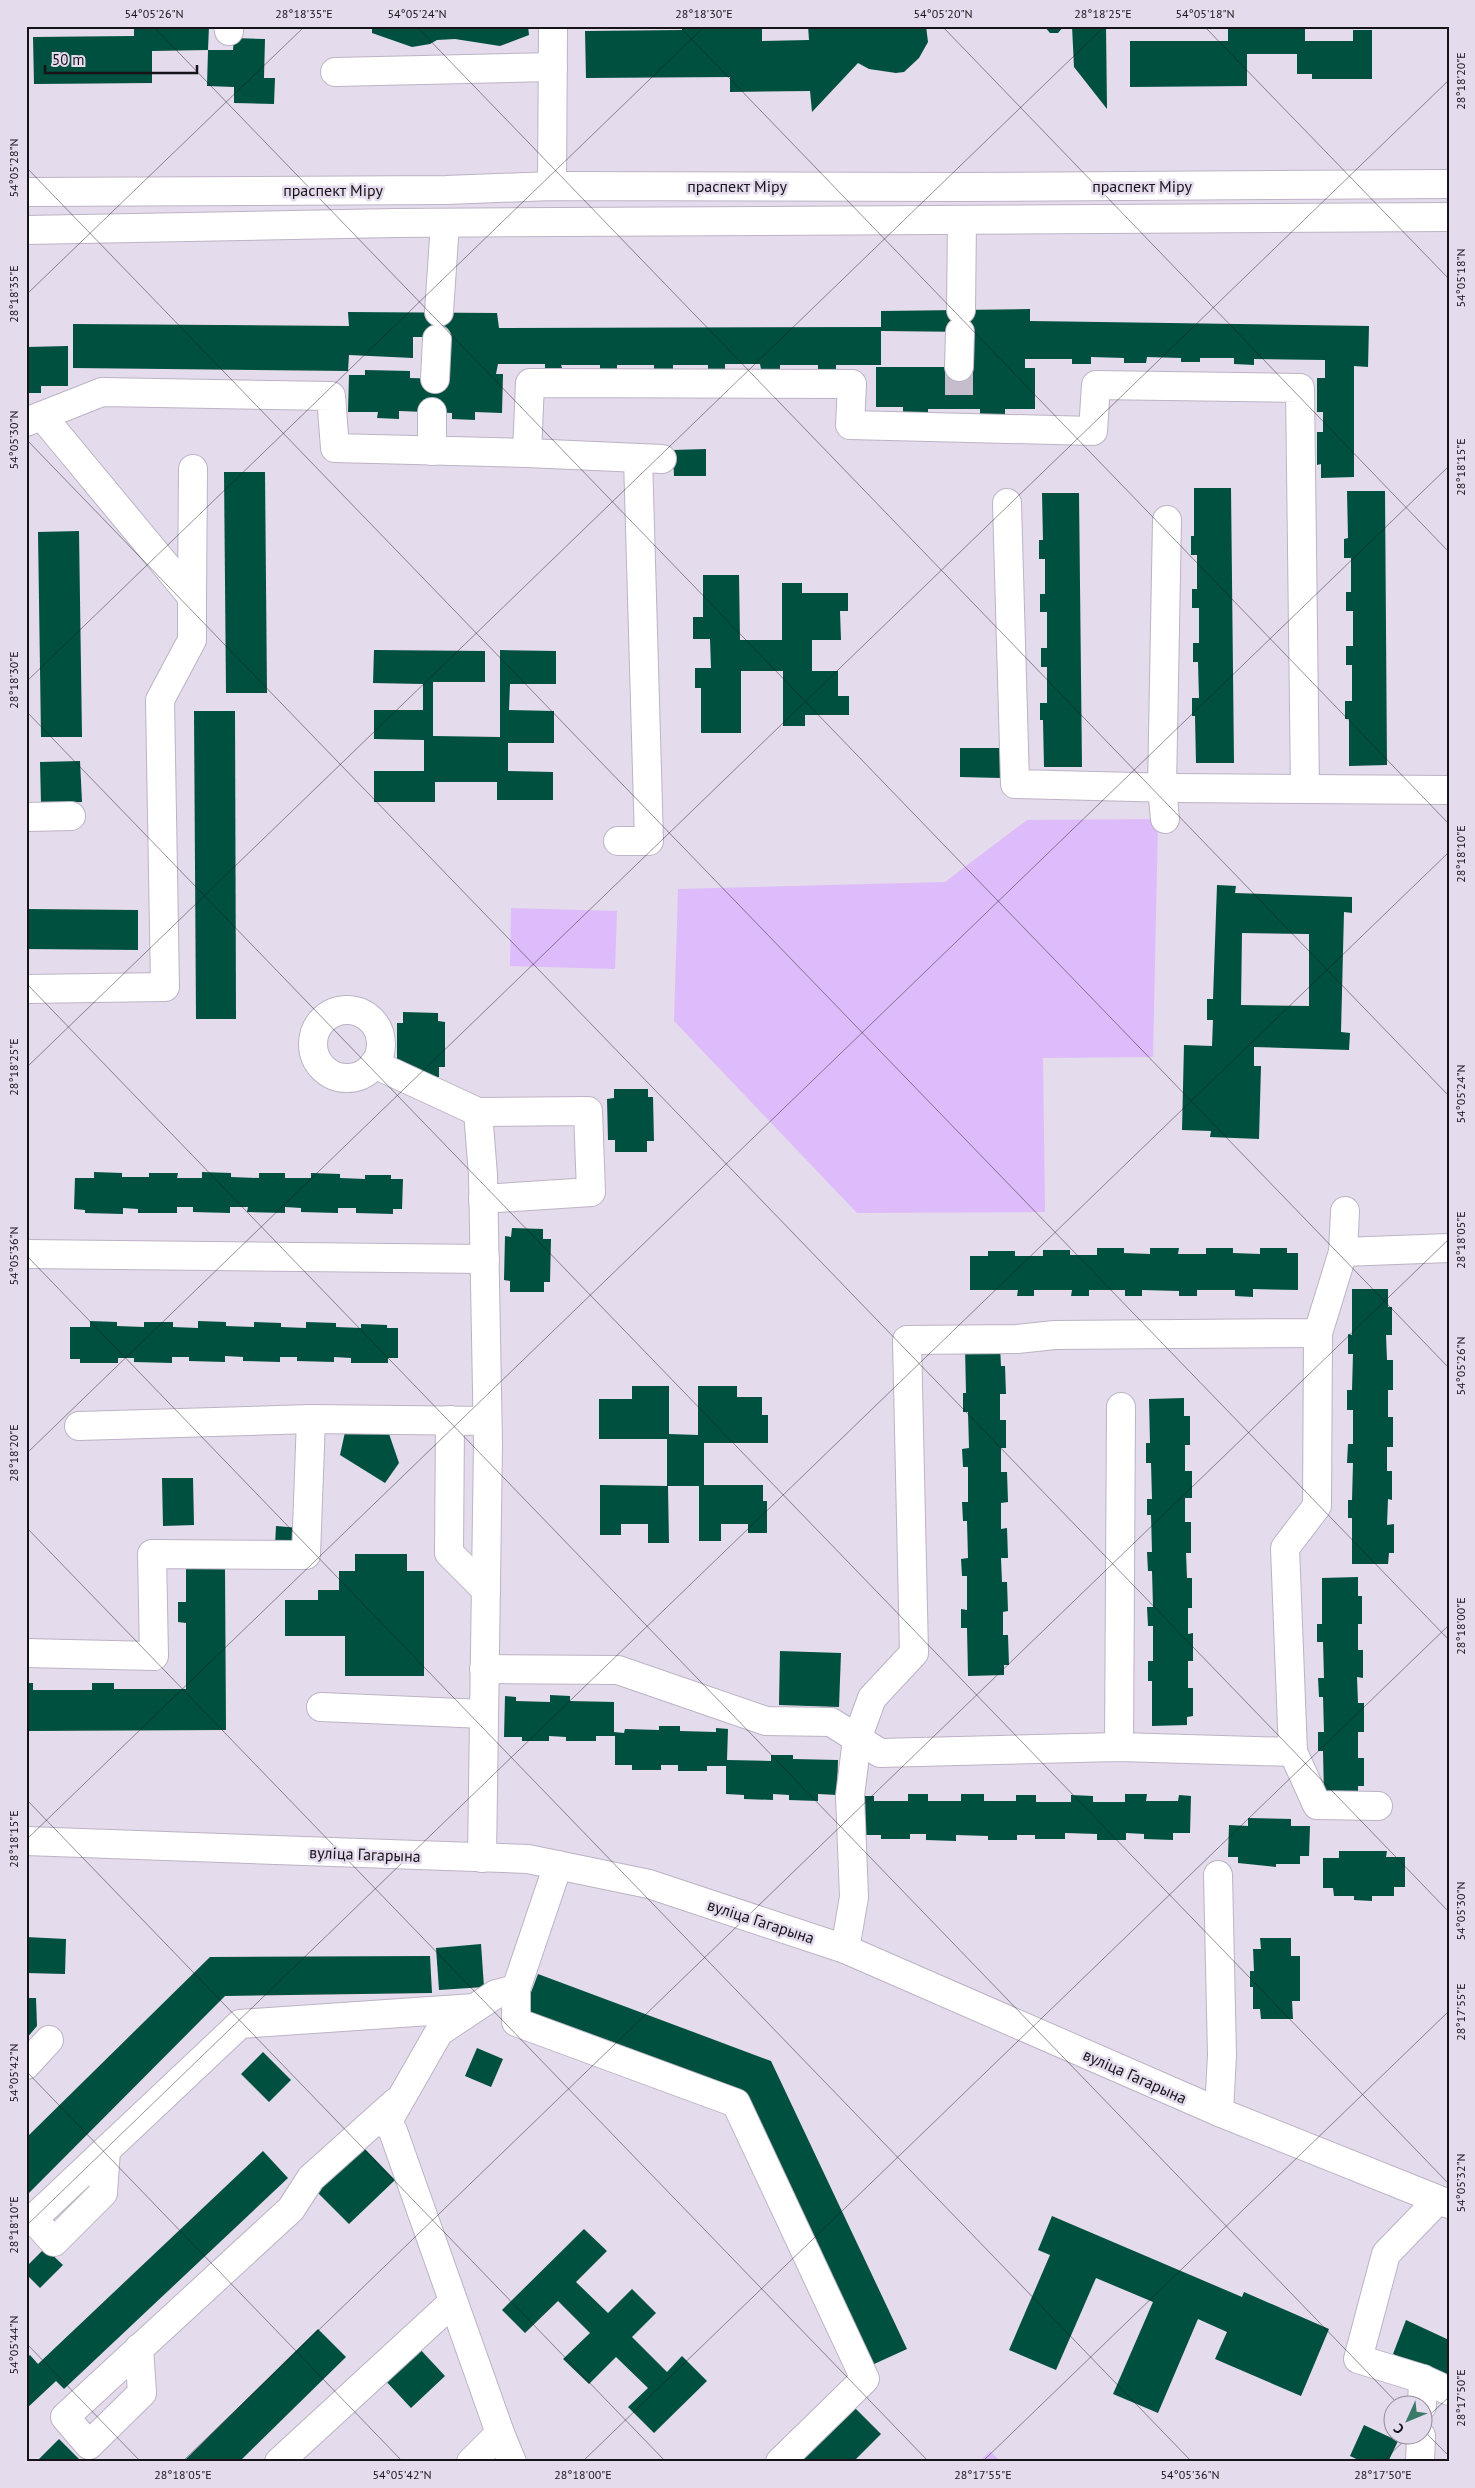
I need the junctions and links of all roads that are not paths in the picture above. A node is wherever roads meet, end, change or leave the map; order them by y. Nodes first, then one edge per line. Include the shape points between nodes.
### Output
1 (553, 26) edge
2 (553, 67) junction
3 (335, 72) dead end
4 (1449, 184) edge
5 (552, 186) junction
6 (962, 187) junction
7 (446, 190) junction
8 (26, 192) edge
9 (1449, 217) edge
10 (962, 220) junction
11 (445, 223) junction
12 (26, 230) edge
13 (959, 367) tunnel mouth
14 (435, 379) dead end
15 (432, 412) dead end
16 (34, 419) edge
17 (432, 450) junction
18 (527, 453) junction
19 (193, 468) dead end
20 (1007, 503) dead end
21 (1167, 520) dead end
22 (192, 597) junction
23 (1162, 788) junction
24 (1305, 789) junction
25 (1449, 790) edge
26 (71, 816) dead end
27 (26, 817) edge
28 (1165, 819) dead end
29 (618, 841) dead end
30 (26, 989) edge
31 (374, 1064) dead end
32 (478, 1112) junction
33 (484, 1199) junction
34 (1345, 1211) dead end
35 (1449, 1248) edge
36 (1342, 1252) junction
37 (26, 1254) edge
38 (484, 1259) junction
39 (1318, 1333) junction
40 (1121, 1406) dead end
41 (310, 1418) junction
42 (450, 1420) junction
43 (487, 1421) junction
44 (79, 1426) dead end
45 (486, 1590) junction
46 (26, 1653) edge
47 (484, 1669) junction
48 (321, 1707) dead end
49 (484, 1714) junction
50 (857, 1739) junction
51 (1119, 1747) junction
52 (1293, 1752) junction
53 (1378, 1806) dead end
54 (26, 1841) edge
55 (482, 1858) junction
56 (558, 1866) junction
57 (1218, 1875) dead end
58 (845, 1949) junction
59 (516, 1989) junction
60 (475, 2008) junction
61 (49, 2040) dead end
62 (26, 2065) edge
63 (402, 2096) junction
64 (1220, 2112) junction
65 (106, 2150) dead end
66 (1443, 2202) edge
67 (453, 2302) junction
68 (139, 2348) dead end
69 (1449, 2391) edge
70 (1423, 2392) edge
71 (500, 2433) junction
72 (1421, 2446) edge
73 (279, 2462) edge
74 (471, 2462) edge
75 (512, 2462) edge
76 (780, 2462) edge
77 (1420, 2462) edge

1 - 2 main road
2 - 3 main road
2 - 5 main road
4 - 6 main road, праспект Міру
5 - 6 main road, праспект Міру
5 - 7 main road, праспект Міру
6 - 10 main road
7 - 8 main road, праспект Міру
7 - 11 main road
9 - 10 main road, праспект Міру
10 - 11 main road, праспект Міру
10 - 13 main road
11 - 12 main road, праспект Міру
11 - 14 main road
15 - 17 main road
16 - 17 main road via 102,392 331,396 335,448
16 - 22 main road
17 - 18 main road
18 - 24 main road via 530,383 852,384 850,425 959,418 1093,431 1096,385 1300,388
18 - 29 main road via 650,459 649,841
19 - 22 main road
20 - 23 main road via 1015,784
21 - 23 main road
22 - 30 main road via 192,640 160,700 165,987
23 - 24 main road
23 - 28 main road
24 - 25 main road
26 - 27 main road
31 - 32 main road
32 - 33 main road
32 - 33 main road via 588,1111 591,1192
33 - 38 main road
34 - 36 main road
35 - 36 main road
36 - 39 main road
37 - 38 main road
38 - 43 main road
39 - 50 main road via 907,1340 914,1654 872,1698
39 - 52 main road via 1317,1506 1285,1548
40 - 51 main road
41 - 42 main road
41 - 44 main road
41 - 46 main road via 306,1555 152,1554 154,1656
42 - 43 main road
42 - 45 main road via 449,1553
43 - 45 main road
45 - 47 main road
47 - 49 main road
47 - 50 main road via 618,1670 766,1721 831,1722
48 - 49 main road
49 - 55 main road
50 - 51 main road via 880,1753
50 - 58 main road via 850,1796 854,1897
51 - 52 main road
52 - 53 main road via 1317,1805
54 - 55 main road, вуліца Гагарына
55 - 56 main road, вуліца Гагарына via 528,1860
56 - 58 main road, вуліца Гагарына via 649,1884
56 - 59 main road
57 - 64 main road
58 - 64 main road, вуліца Гагарына
59 - 60 main road via 496,1994
59 - 76 main road via 516,2022 736,2103 865,2379
60 - 63 main road via 439,2032
60 - 65 main road via 240,2024
61 - 62 main road
63 - 67 main road via 387,2123 393,2131
63 - 68 main road via 311,2178 290,2209
64 - 66 main road, вуліца Гагарына
66 - 70 main road via 1386,2254 1358,2359
67 - 71 main road
67 - 73 main road
69 - 70 main road
71 - 74 main road
71 - 75 main road
72 - 77 main road

